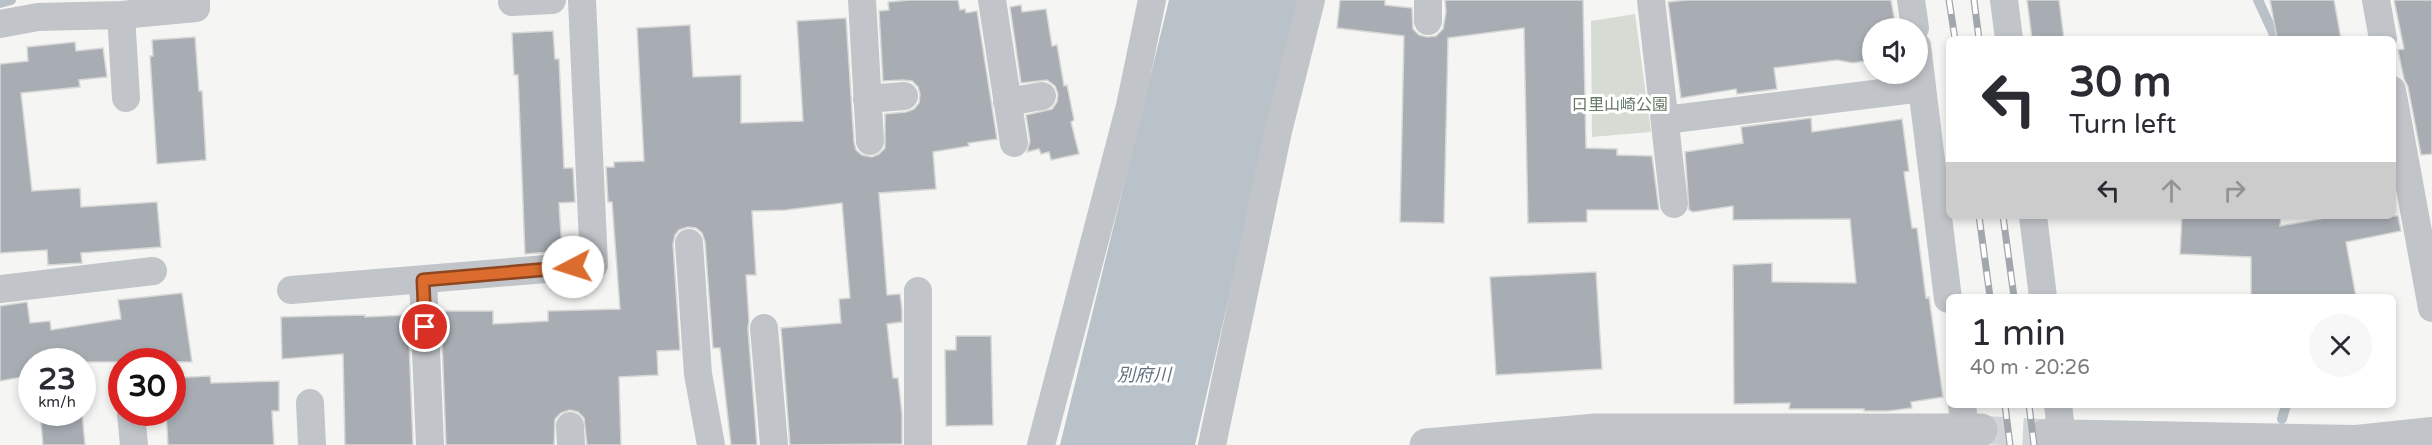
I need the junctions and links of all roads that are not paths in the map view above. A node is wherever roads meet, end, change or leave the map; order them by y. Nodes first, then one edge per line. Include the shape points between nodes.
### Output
1 (196, 0) edge
2 (552, 0) edge
3 (582, 0) edge
4 (862, 0) edge
5 (992, 0) edge
6 (1152, 0) edge
7 (1311, 0) edge
8 (1651, 0) edge
9 (1911, 0) edge
10 (2004, 0) edge
11 (2376, 0) edge
12 (512, 2) dead end
13 (121, 15) junction
14 (1914, 18) edge
15 (0, 24) edge
16 (2009, 36) edge
17 (2382, 36) edge
18 (1922, 84) edge
19 (1922, 88) junction
20 (904, 96) dead end
21 (1042, 96) dead end
22 (126, 98) dead end
23 (867, 99) junction
24 (1007, 102) junction
25 (2396, 112) edge
26 (1665, 120) junction
27 (870, 141) dead end
28 (1014, 143) dead end
29 (1674, 204) dead end
30 (2033, 219) edge
31 (689, 243) dead end
32 (153, 271) dead end
33 (423, 280) junction
34 (0, 289) edge
35 (291, 291) dead end
36 (918, 291) dead end
37 (1948, 294) edge
38 (2043, 294) edge
39 (2432, 308) edge
40 (764, 328) dead end
41 (310, 403) dead end
42 (2058, 408) edge
43 (132, 426) edge
44 (1969, 427) tunnel mouth
45 (2432, 431) edge
46 (1702, 437) edge
47 (1794, 437) edge
48 (2057, 437) edge
49 (1558, 439) edge
50 (134, 445) edge
51 (312, 445) edge
52 (430, 445) edge
53 (711, 445) edge
54 (774, 445) edge
55 (918, 445) edge
56 (1041, 445) edge
57 (1212, 445) edge
58 (1426, 445) edge

1 - 13 street via 196,8
2 - 12 street
3 - 33 street via 594,265
4 - 23 street
5 - 24 street
6 - 56 street via 1130,106
7 - 57 street via 1276,142
8 - 26 street
9 - 14 street
10 - 16 street
11 - 17 street
13 - 15 street via 38,17
13 - 22 street
18 - 19 street
19 - 26 street
19 - 37 street
20 - 23 street
21 - 24 street
23 - 27 street
24 - 28 street
25 - 39 street
26 - 29 street
30 - 38 street
31 - 53 street via 698,374
32 - 34 street
33 - 35 street
33 - 52 street
36 - 55 street
40 - 54 street
41 - 51 street
42 - 48 street
43 - 50 street
44 - 47 street
45 - 48 street via 2356,439
46 - 47 street
46 - 49 street via 1596,430
49 - 58 street

